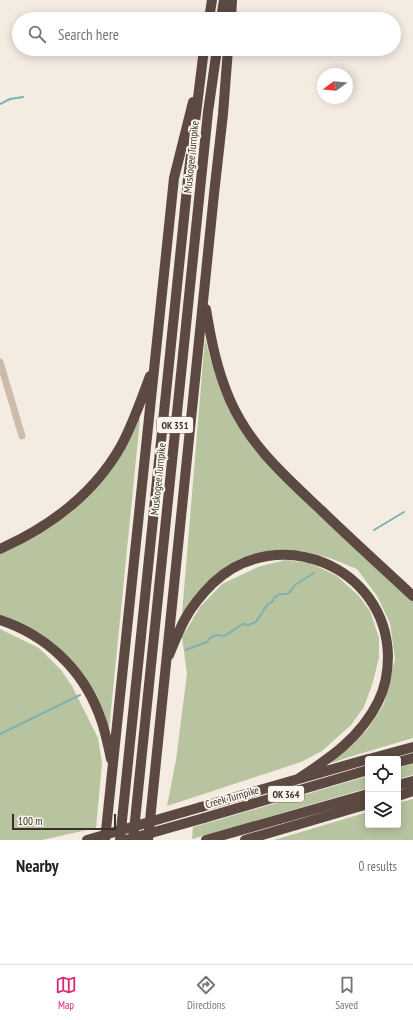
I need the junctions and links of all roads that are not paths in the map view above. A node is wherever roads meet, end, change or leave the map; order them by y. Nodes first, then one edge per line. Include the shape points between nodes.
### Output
1 (212, 0) edge
2 (224, 0) edge
3 (232, 0) edge
4 (210, 12) edge
5 (222, 12) edge
6 (231, 12) edge
7 (203, 56) edge
8 (216, 56) edge
9 (227, 56) edge
10 (202, 68) junction
11 (204, 297) junction
12 (0, 362) edge
13 (155, 363) junction
14 (3, 382) edge
15 (22, 436) dead end
16 (0, 549) edge
17 (413, 596) edge
18 (0, 620) edge
19 (165, 664) junction
20 (413, 747) edge
21 (380, 756) edge
22 (413, 758) edge
23 (365, 760) edge
24 (401, 761) edge
25 (113, 766) junction
26 (365, 771) edge
27 (298, 779) junction
28 (413, 781) edge
29 (401, 784) edge
30 (413, 791) edge
31 (365, 795) edge
32 (401, 795) edge
33 (365, 805) edge
34 (87, 840) edge
35 (105, 840) edge
36 (120, 840) edge
37 (126, 840) edge
38 (133, 840) edge
39 (148, 840) edge
40 (206, 840) edge
41 (245, 840) edge

1 - 4 highway
2 - 5 highway
3 - 6 highway
7 - 10 highway, Muskogee Turnpike / OK 351
8 - 38 highway, Muskogee Turnpike / OK 351 via 206,128
9 - 11 highway
10 - 13 highway via 174,178
10 - 36 highway, Muskogee Turnpike / OK 351 via 187,186
11 - 17 highway via 218,369 230,401 248,433 277,469
11 - 19 highway
12 - 14 street
13 - 16 highway via 128,432 114,457 90,487 49,522 28,536
13 - 25 highway
14 - 15 street
18 - 25 highway via 34,635 53,648 73,669 85,685 99,713
19 - 27 highway via 190,610 213,583 244,563 273,555 290,554 320,560 352,579 374,606 386,634 388,662 385,683 374,709 356,735 329,759
19 - 39 highway
20 - 21 highway
22 - 24 highway
23 - 27 highway
25 - 35 highway
26 - 37 highway, Creek Turnpike / OK 364, bridge
27 - 34 highway, bridge
28 - 29 highway
30 - 32 highway
31 - 40 highway, OK 364
33 - 41 highway

